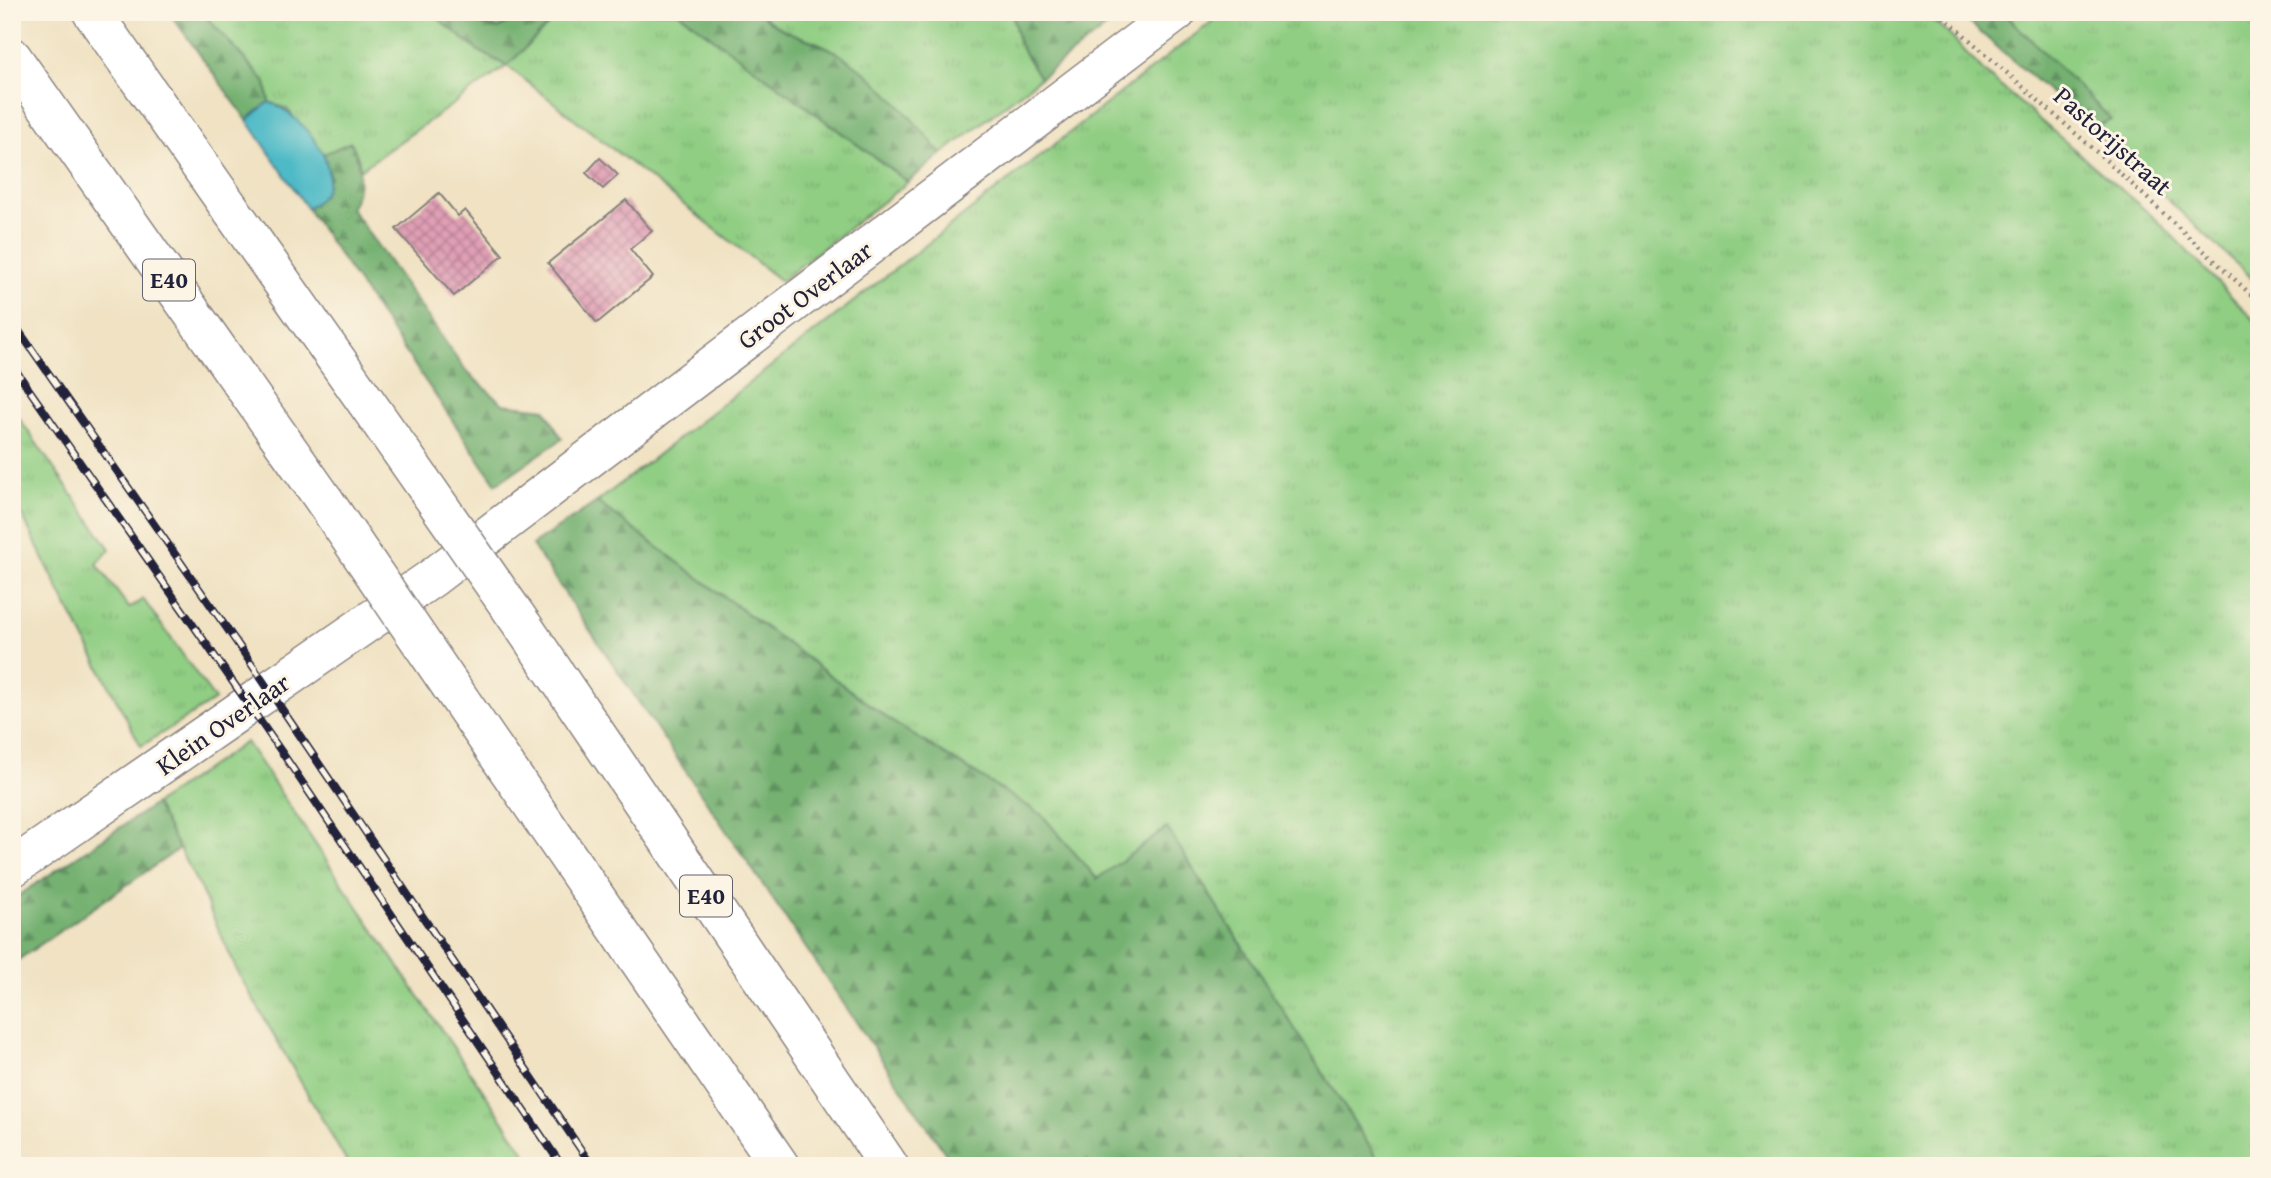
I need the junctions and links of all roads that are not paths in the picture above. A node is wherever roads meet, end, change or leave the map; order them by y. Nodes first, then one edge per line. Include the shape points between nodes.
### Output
1 (92, 12) edge
2 (1177, 12) edge
3 (12, 57) edge
4 (432, 578) joint
5 (12, 868) edge
6 (780, 1166) edge
7 (889, 1166) edge

1 - 7 main road, E40, bridge via 523,626
2 - 4 main road, Groot Overlaar
3 - 6 main road, E40, bridge via 326,503
4 - 5 main road, Klein Overlaar

